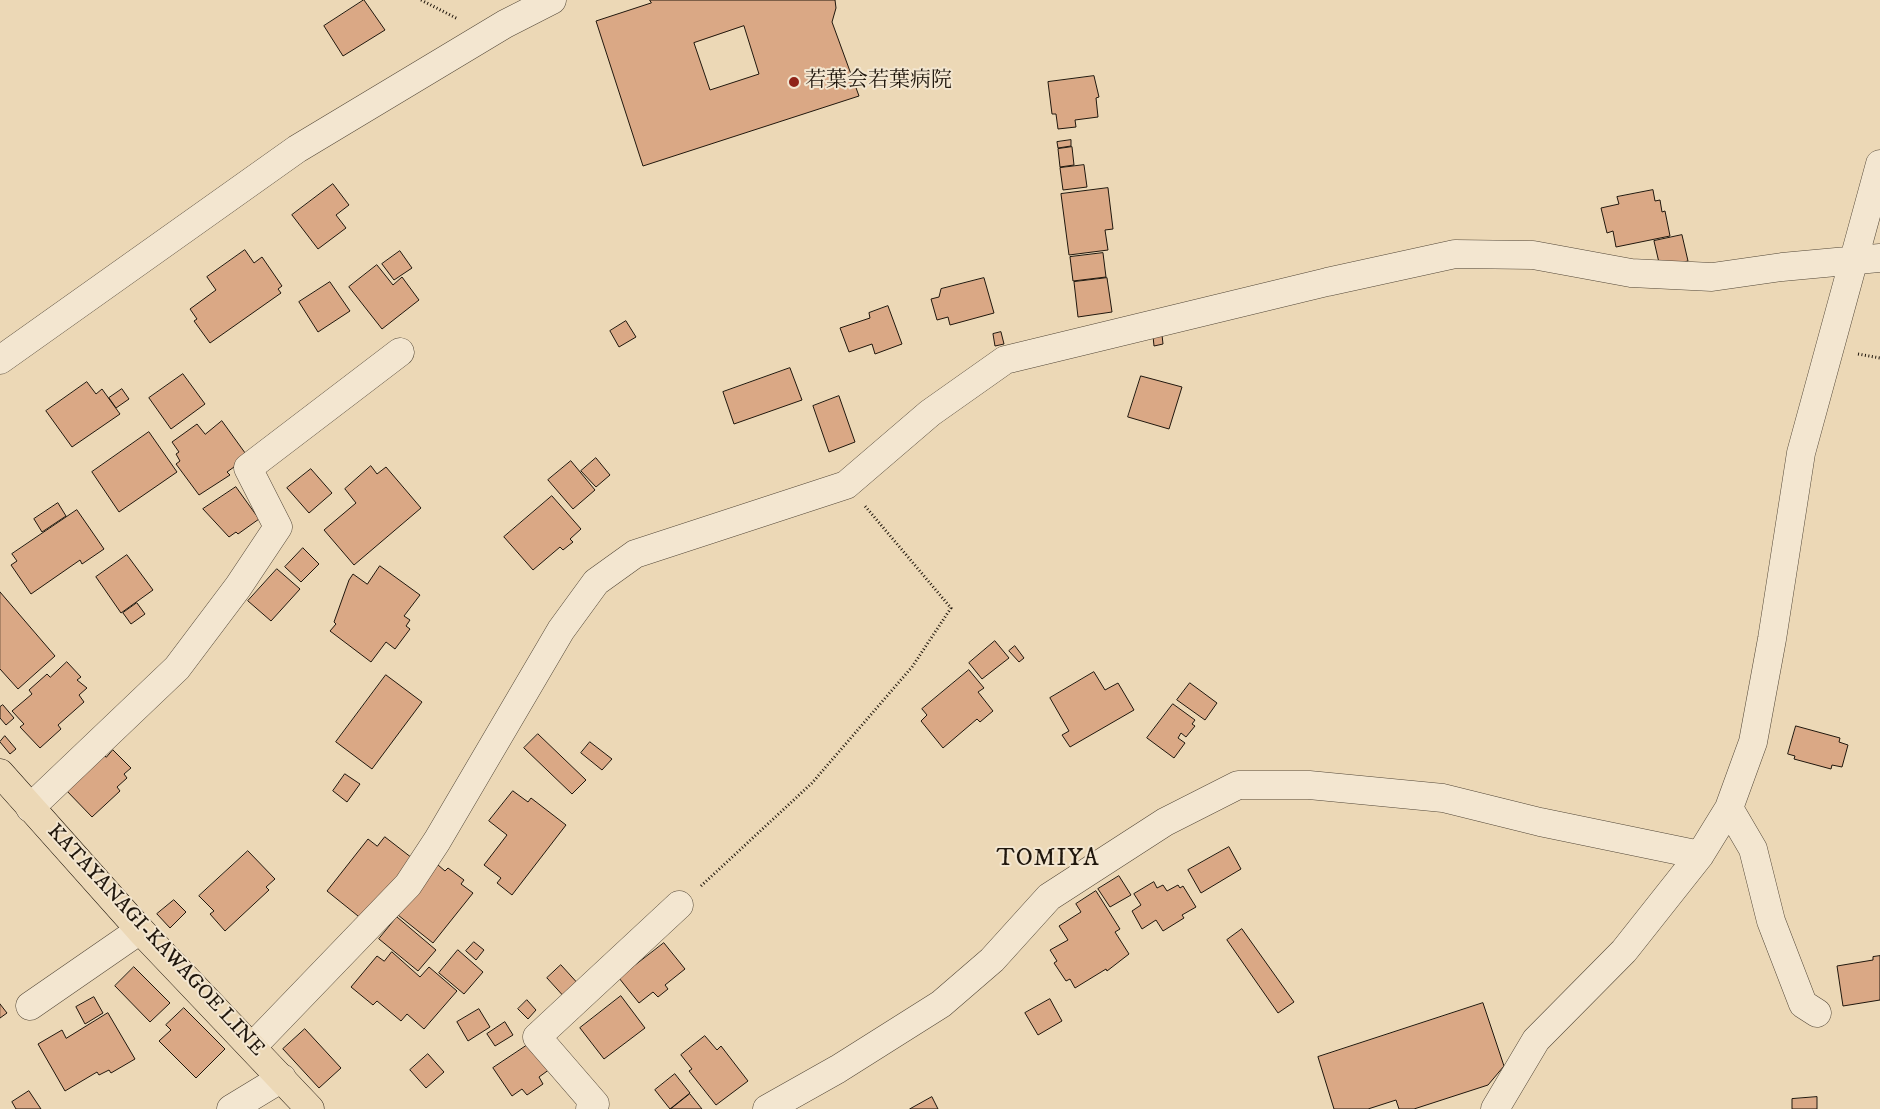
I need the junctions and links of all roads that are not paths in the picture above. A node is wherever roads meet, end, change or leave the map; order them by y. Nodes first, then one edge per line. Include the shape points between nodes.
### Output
1 (552, 0) edge
2 (1880, 164) edge
3 (1868, 259) edge
4 (400, 352) dead end
5 (0, 360) edge
6 (0, 772) edge
7 (30, 808) junction
8 (1729, 808) junction
9 (1700, 856) junction
10 (679, 906) road end
11 (140, 930) junction
12 (30, 1006) dead end
13 (1818, 1013) dead end
14 (253, 1046) junction
15 (282, 1078) junction
16 (231, 1109) edge
17 (310, 1109) edge
18 (590, 1109) edge
19 (767, 1109) edge
20 (1495, 1109) edge

1 - 5 street via 487,35 297,149
2 - 3 street
3 - 8 street via 1801,453 1753,742
3 - 14 street via 1712,277 1631,273 1533,255 1456,254 1005,360 930,413 846,485 634,554 596,582 561,630 408,885
4 - 7 street via 248,468 278,527 177,668
6 - 7 main road, KATAYANAGI-KAWAGOE LINE
7 - 11 main road, KATAYANAGI-KAWAGOE LINE
8 - 9 street
8 - 13 street via 1753,849 1771,921 1803,1004
9 - 19 street via 1443,798 1309,785 1238,785 1165,822 1049,896 992,960 941,1004
9 - 20 street via 1624,951 1536,1040
10 - 18 street via 537,1037 595,1104
11 - 12 street
11 - 14 main road, KATAYANAGI-KAWAGOE LINE
14 - 15 main road, KATAYANAGI-KAWAGOE LINE
15 - 16 street
15 - 17 main road, KATAYANAGI-KAWAGOE LINE

